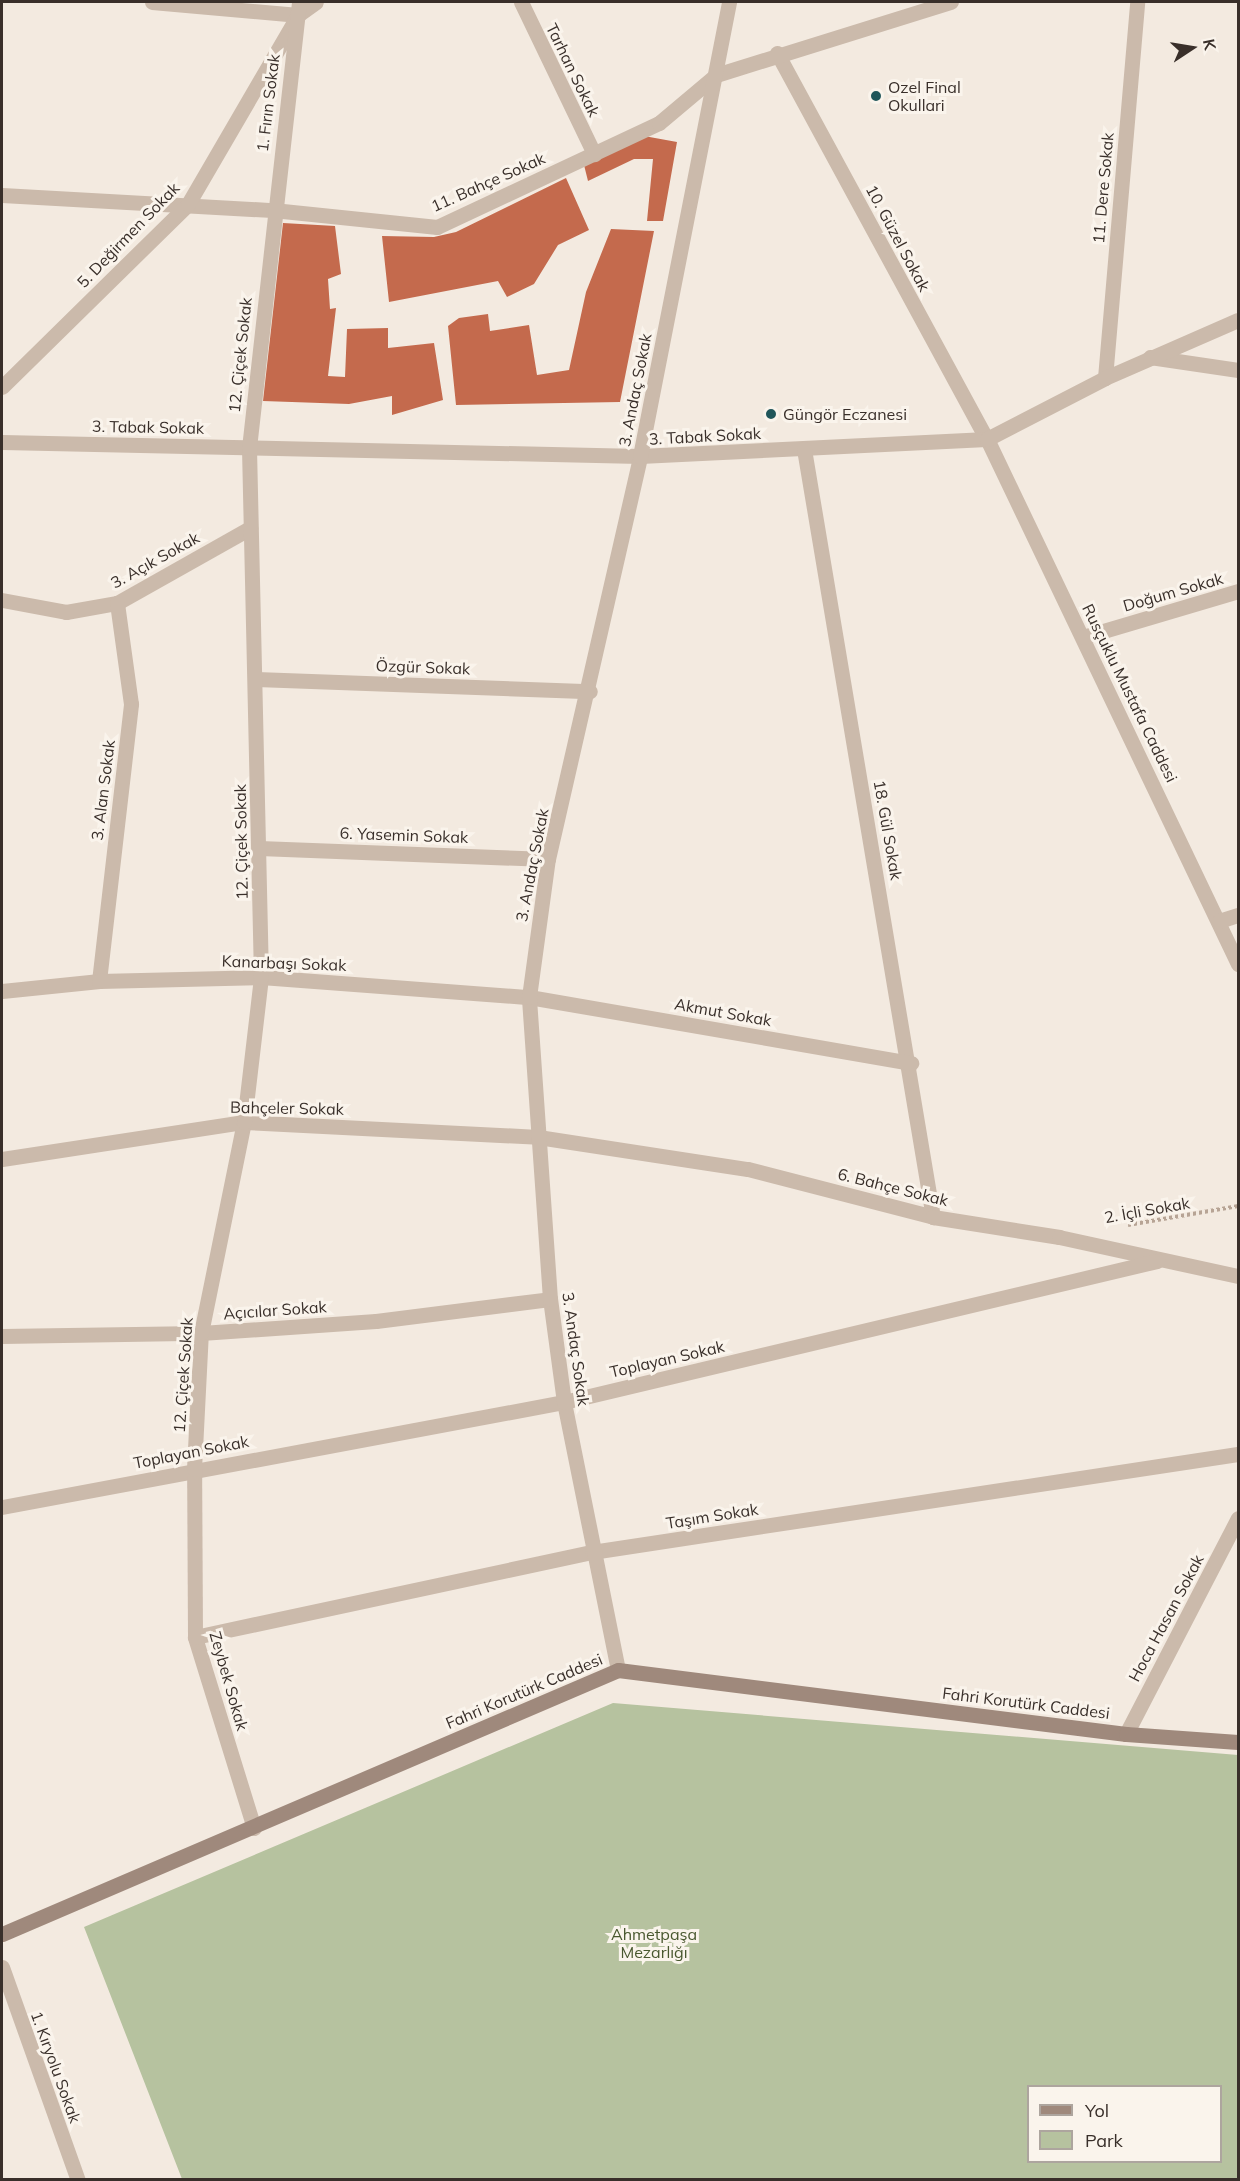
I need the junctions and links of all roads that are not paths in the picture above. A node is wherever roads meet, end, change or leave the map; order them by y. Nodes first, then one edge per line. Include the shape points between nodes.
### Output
1 (152, 2) edge
2 (316, 2) edge
3 (521, 2) edge
4 (729, 2) edge
5 (951, 2) edge
6 (1137, 2) edge
7 (298, 8) edge
8 (777, 53) junction
9 (716, 75) junction
10 (594, 154) junction
11 (2, 195) edge
12 (188, 204) junction
13 (273, 210) junction
14 (1239, 320) edge
15 (1150, 357) junction
16 (1239, 370) edge
17 (1104, 378) junction
18 (2, 387) edge
19 (987, 439) junction
20 (2, 441) edge
21 (249, 448) junction
22 (804, 449) junction
23 (640, 456) junction
24 (250, 528) junction
25 (1239, 591) edge
26 (2, 600) edge
27 (117, 603) junction
28 (1083, 637) junction
29 (256, 680) junction
30 (590, 691) junction
31 (259, 848) junction
32 (548, 859) junction
33 (1239, 915) edge
34 (1219, 921) junction
35 (1239, 964) edge
36 (261, 977) junction
37 (99, 981) junction
38 (2, 991) edge
39 (529, 997) junction
40 (911, 1063) junction
41 (244, 1122) junction
42 (538, 1137) junction
43 (2, 1158) edge
44 (933, 1217) junction
45 (1160, 1261) junction
46 (1239, 1276) edge
47 (550, 1299) junction
48 (201, 1333) junction
49 (2, 1336) edge
50 (564, 1402) junction
51 (1239, 1454) edge
52 (194, 1469) junction
53 (2, 1507) edge
54 (1239, 1518) edge
55 (592, 1552) junction
56 (195, 1637) junction
57 (618, 1670) junction
58 (1126, 1734) junction
59 (1239, 1742) edge
60 (254, 1827) junction
61 (2, 1934) edge
62 (2, 1967) edge
63 (78, 2180) edge

1 - 7 street
2 - 7 street, 5. Değirmen Sokak
3 - 10 street, Tarhan Sokak
4 - 9 street, 3. Andaç Sokak
5 - 8 street, 11. Bahçe Sokak
6 - 17 street, 11. Dere Sokak
7 - 12 street, 5. Değirmen Sokak
7 - 13 street, 1. Fırın Sokak
8 - 9 street, 11. Bahçe Sokak
8 - 19 street, 10. Güzel Sokak
9 - 10 street, 11. Bahçe Sokak via 659,123
9 - 23 street, 3. Andaç Sokak
10 - 13 street, 11. Bahçe Sokak via 437,227
11 - 12 street, 11. Bahçe Sokak
12 - 13 street, 11. Bahçe Sokak
12 - 18 street, 5. Değirmen Sokak
13 - 21 street, 12. Çiçek Sokak
14 - 15 street, 3. Tabak Sokak
15 - 16 street
15 - 17 street, 3. Tabak Sokak
17 - 19 street, 3. Tabak Sokak
19 - 22 street, 3. Tabak Sokak
19 - 28 street, Rusçuklu Mustafa Caddesi
20 - 21 street, 3. Tabak Sokak
21 - 23 street, 3. Tabak Sokak
21 - 24 street, 12. Çiçek Sokak
22 - 23 street, 3. Tabak Sokak
22 - 40 street, 18. Gül Sokak
23 - 30 street, 3. Andaç Sokak
24 - 27 street, 3. Açık Sokak
24 - 29 street, 12. Çiçek Sokak
25 - 28 street, Doğum Sokak
26 - 27 street, 3. Açık Sokak via 66,612
27 - 37 street, 3. Alan Sokak via 131,704
28 - 34 street, Rusçuklu Mustafa Caddesi
29 - 30 street, Özgür Sokak
29 - 31 street, 12. Çiçek Sokak
30 - 32 street, 3. Andaç Sokak
31 - 32 street, 6. Yasemin Sokak
31 - 36 street, 12. Çiçek Sokak
32 - 39 street, 3. Andaç Sokak
33 - 34 street
34 - 35 street, Rusçuklu Mustafa Caddesi
36 - 37 street, Kanarbaşı Sokak
36 - 39 street, Kanarbaşı Sokak
36 - 41 street, 12. Çiçek Sokak
37 - 38 street, Kanarbaşı Sokak
39 - 40 street, Akmut Sokak
39 - 42 street, 3. Andaç Sokak
40 - 44 street, 18. Gül Sokak
41 - 42 street, Bahçeler Sokak
41 - 43 street, Bahçeler Sokak
41 - 48 street, 12. Çiçek Sokak
42 - 44 street, 6. Bahçe Sokak via 748,1169
42 - 47 street, 3. Andaç Sokak
44 - 45 street, 6. Bahçe Sokak via 1059,1237
45 - 46 street, 6. Bahçe Sokak
45 - 50 street, Toplayan Sokak
47 - 48 street, Açıcılar Sokak via 376,1321
47 - 50 street, 3. Andaç Sokak
48 - 49 street, Açıcılar Sokak
48 - 52 street, 12. Çiçek Sokak
50 - 52 street, Toplayan Sokak
50 - 55 street, 3. Andaç Sokak
51 - 55 street, Taşım Sokak
52 - 53 street, Toplayan Sokak
52 - 56 street, Zeybek Sokak
54 - 58 street, Hoca Hasan Sokak
55 - 56 street, Taşım Sokak
55 - 57 street, 3. Andaç Sokak
56 - 60 street, Zeybek Sokak
57 - 58 street, Fahri Korutürk Caddesi
57 - 60 street, Fahri Korutürk Caddesi
58 - 59 street, Fahri Korutürk Caddesi
60 - 61 street, Fahri Korutürk Caddesi
62 - 63 street, 1. Kıryolu Sokak

